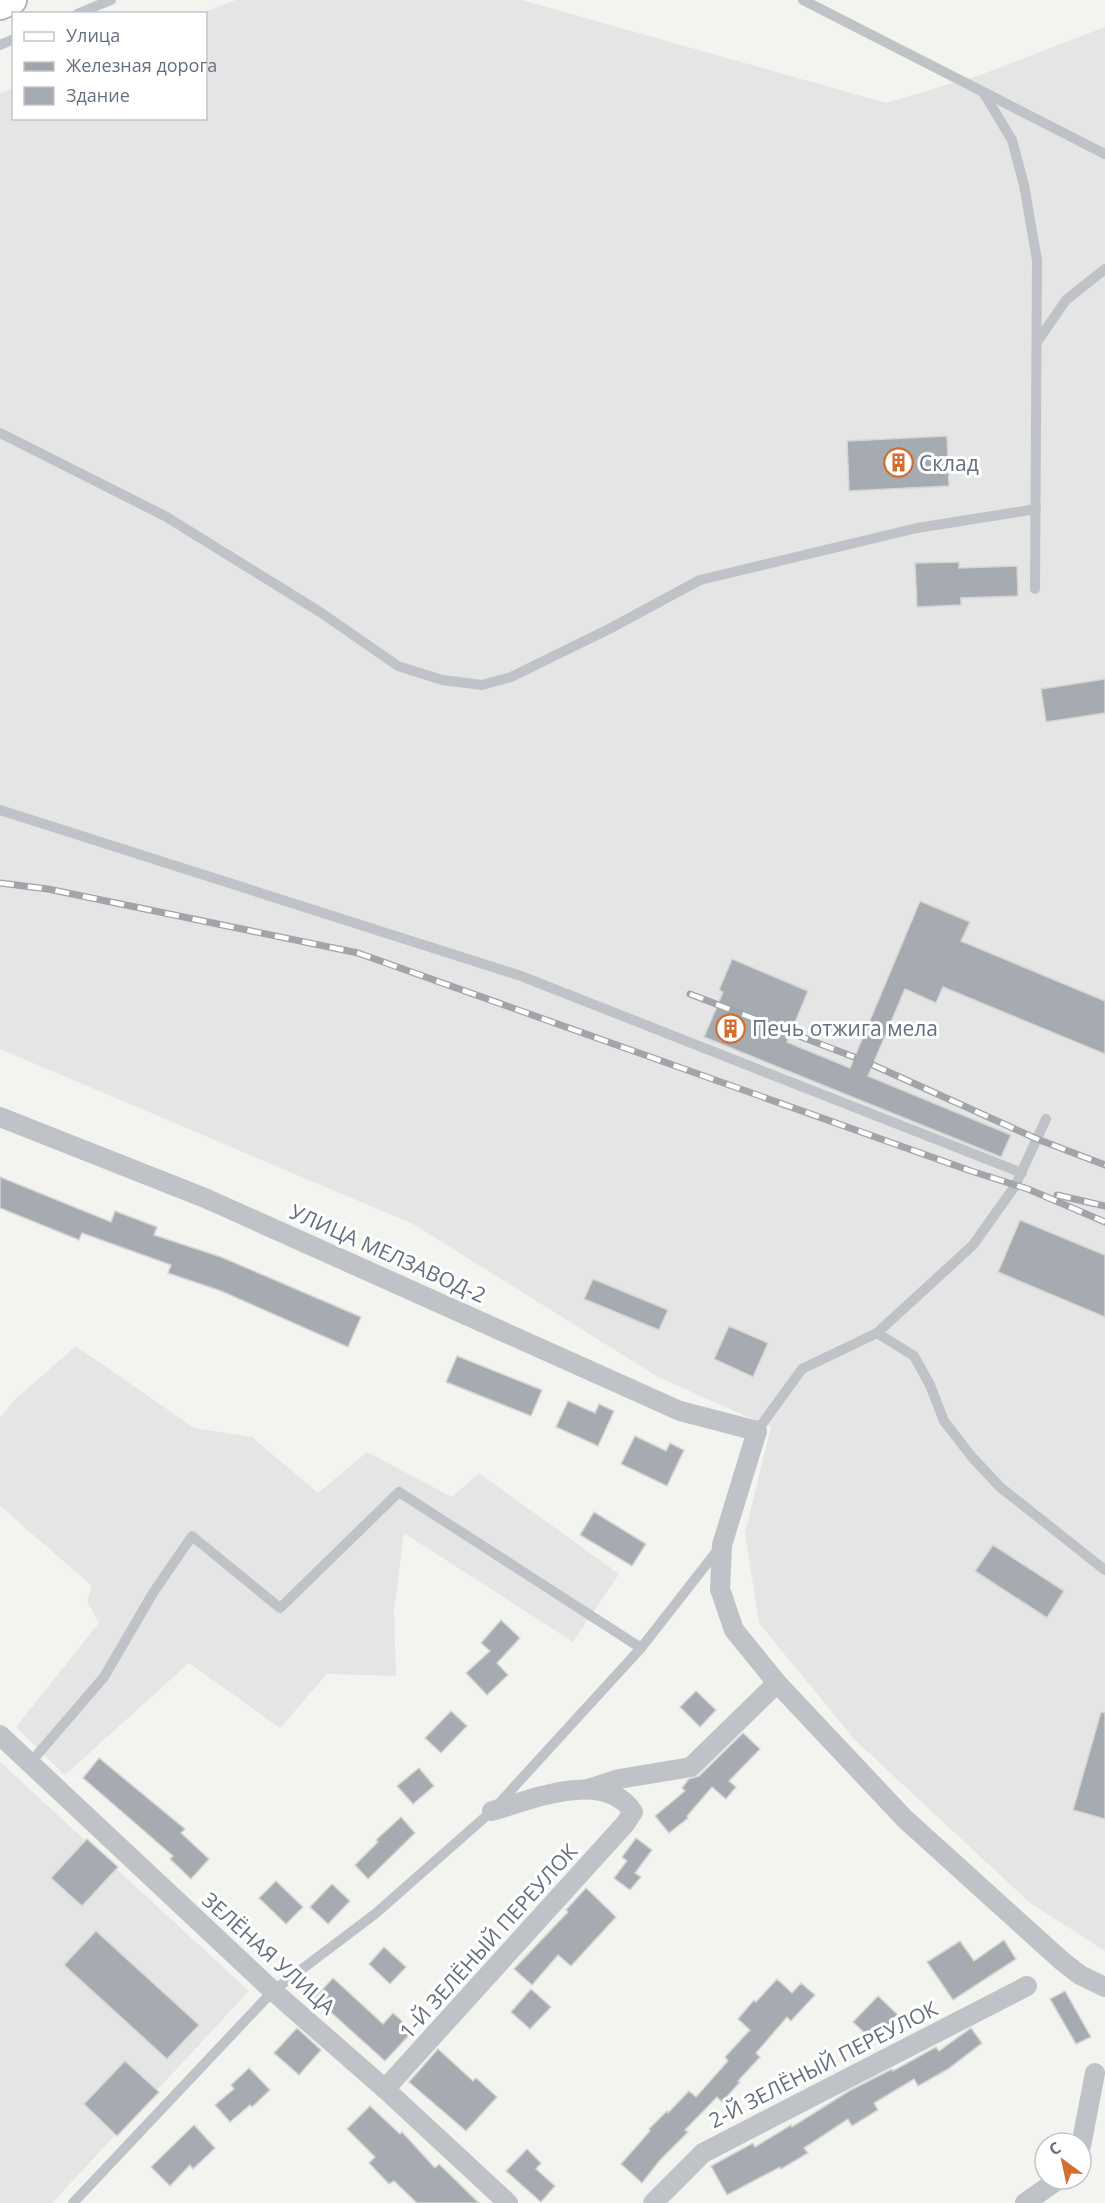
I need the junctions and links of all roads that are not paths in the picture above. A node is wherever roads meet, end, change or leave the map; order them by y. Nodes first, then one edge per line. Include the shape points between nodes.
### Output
1 (12, 0) edge
2 (111, 0) edge
3 (803, 0) edge
4 (0, 5) edge
5 (82, 12) edge
6 (983, 92) junction
7 (1105, 154) edge
8 (1105, 268) edge
9 (1036, 342) junction
10 (0, 433) edge
11 (1036, 509) junction
12 (1035, 589) dead end
13 (0, 810) edge
14 (0, 1117) edge
15 (1046, 1119) dead end
16 (1022, 1173) junction
17 (877, 1334) junction
18 (757, 1431) junction
19 (722, 1545) junction
20 (1105, 1570) edge
21 (641, 1648) junction
22 (777, 1683) junction
23 (0, 1735) edge
24 (30, 1764) junction
25 (585, 1790) junction
26 (492, 1811) junction
27 (1027, 1986) dead end
28 (1105, 1987) edge
29 (273, 1991) junction
30 (1095, 2073) dead end
31 (385, 2089) junction
32 (1084, 2131) edge
33 (1042, 2191) edge
34 (73, 2203) edge
35 (508, 2203) edge
36 (653, 2203) edge
37 (1025, 2203) edge

1 - 4 main road
2 - 5 lane
3 - 6 lane
6 - 7 lane
6 - 9 lane via 1012,140 1024,185 1037,260
8 - 9 lane via 1066,300
9 - 11 lane
10 - 11 lane via 165,516 320,612 398,666 442,680 482,685 521,672 699,580 917,528
11 - 12 lane
13 - 16 lane via 521,976
14 - 18 street, УЛИЦА МЕЛЗАВОД-2 via 205,1198 680,1411
15 - 16 lane
16 - 17 lane via 973,1245
17 - 18 lane via 802,1369
17 - 20 lane via 914,1356 944,1421 1000,1487
18 - 19 street
19 - 21 lane
19 - 22 street via 720,1589 734,1630
21 - 24 lane via 399,1492 280,1608 192,1536 104,1677
21 - 26 lane
22 - 25 street via 692,1767 619,1779
22 - 28 street via 905,1820 1062,1960 1080,1975
23 - 24 street, ЗЕЛЁНАЯ УЛИЦА
24 - 29 street, ЗЕЛЁНАЯ УЛИЦА
25 - 26 street via 545,1795
25 - 31 street, 1-Й ЗЕЛЁНЫЙ ПЕРЕУЛОК via 600,1790 627,1802 633,1812 626,1824
26 - 29 lane via 375,1914
27 - 36 street, 2-Й ЗЕЛЁНЫЙ ПЕРЕУЛОК via 703,2153
29 - 31 street, ЗЕЛЁНАЯ УЛИЦА
29 - 34 lane
30 - 32 street
31 - 35 street, ЗЕЛЁНАЯ УЛИЦА
33 - 37 street

